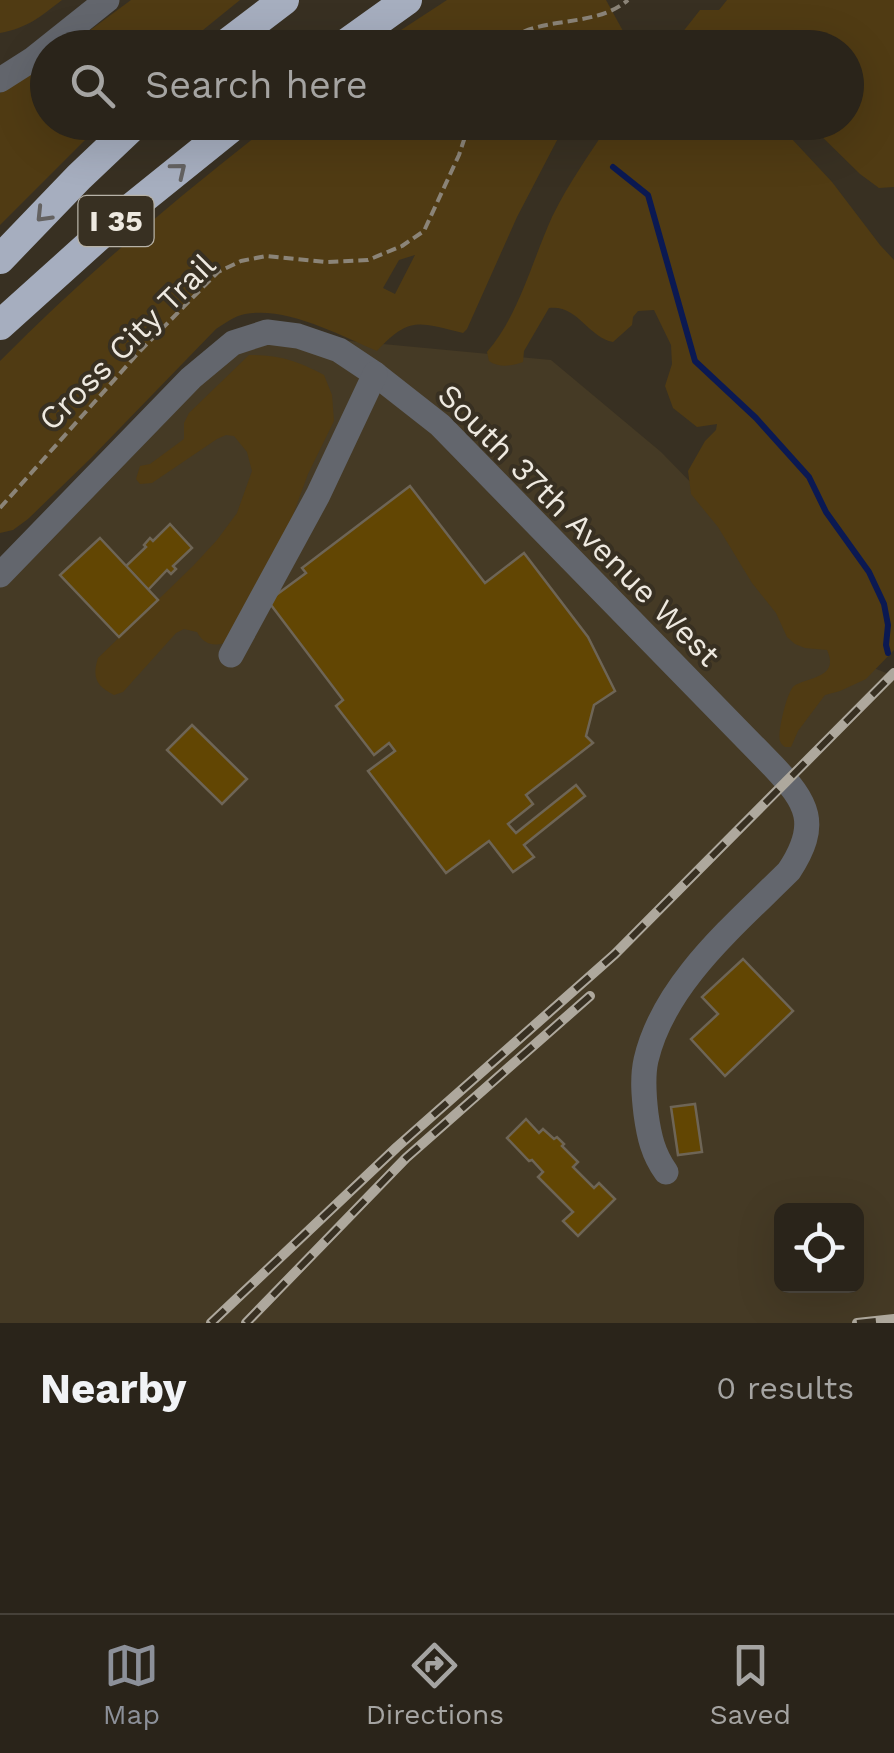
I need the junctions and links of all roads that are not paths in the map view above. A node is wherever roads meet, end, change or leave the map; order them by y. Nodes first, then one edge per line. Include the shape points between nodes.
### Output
1 (107, 0) edge
2 (284, 0) edge
3 (407, 0) edge
4 (69, 30) edge
5 (245, 30) edge
6 (365, 30) edge
7 (30, 61) edge
8 (0, 80) edge
9 (118, 140) edge
10 (216, 140) edge
11 (0, 258) edge
12 (0, 325) edge
13 (375, 374) junction
14 (0, 575) edge
15 (231, 655) dead end
16 (666, 1172) dead end

1 - 4 street
2 - 5 highway
3 - 6 highway
7 - 8 street
9 -> 11 highway, I 35
12 -> 10 highway, I 35
13 - 14 street, South 37th Avenue West via 339,350 298,336 267,332 233,343
13 - 15 street
13 - 16 street, South 37th Avenue West via 440,425 772,766 806,810 801,852 789,871 694,967 651,1043 645,1104 651,1143

